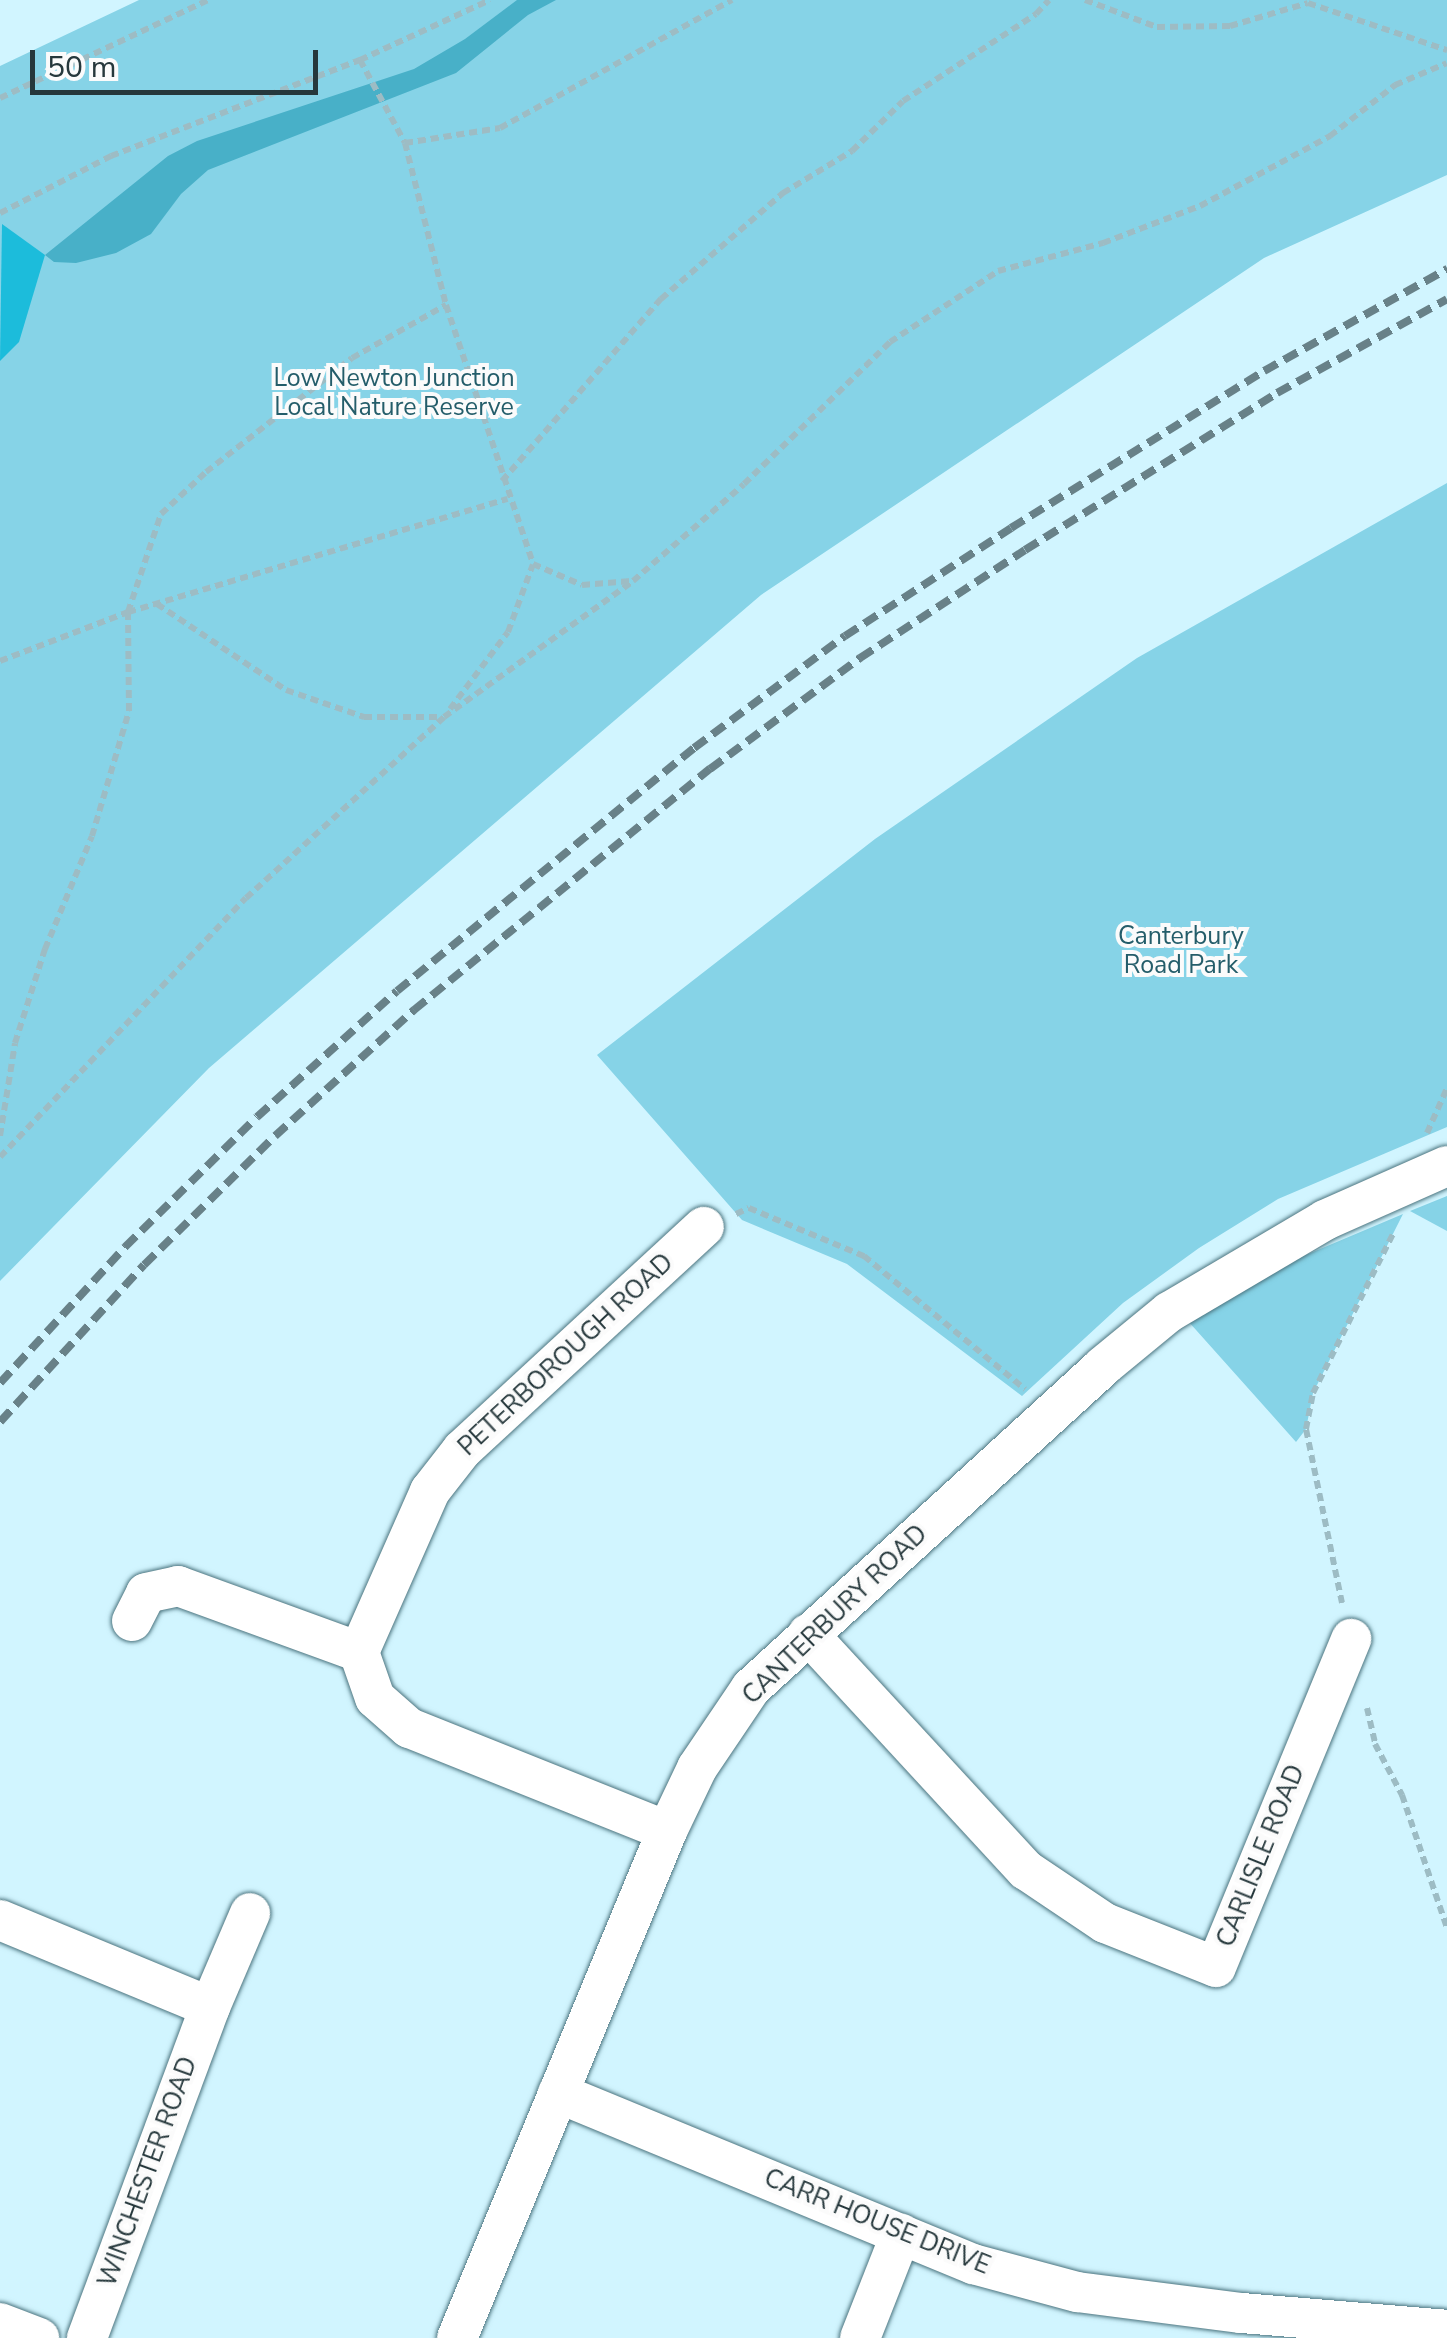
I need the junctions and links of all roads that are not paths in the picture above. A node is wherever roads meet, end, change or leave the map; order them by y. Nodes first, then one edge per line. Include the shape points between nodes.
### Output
1 (1431, 1173) edge
2 (704, 1227) road end
3 (132, 1621) dead end
4 (808, 1634) junction
5 (1351, 1640) road end
6 (359, 1652) junction
7 (666, 1831) junction
8 (250, 1913) dead end
9 (0, 1920) edge
10 (210, 2006) junction
11 (558, 2093) junction
12 (901, 2234) junction
13 (0, 2322) edge
14 (1238, 2326) edge
15 (1447, 2330) edge
16 (39, 2338) edge
17 (86, 2338) edge
18 (457, 2338) edge
19 (860, 2338) edge

1 - 4 street, CANTERBURY ROAD via 1324,1220 1169,1312
2 - 6 street, PETERBOROUGH ROAD via 462,1450 430,1491
3 - 6 street via 146,1593 178,1586
4 - 5 street, CARLISLE ROAD via 1026,1870 1104,1924 1216,1966
4 - 7 street, CANTERBURY ROAD via 751,1688 697,1768
6 - 7 street via 375,1698 409,1728
7 - 11 street, CANTERBURY ROAD
8 - 10 street, WINCHESTER ROAD
9 - 10 street
10 - 17 street, WINCHESTER ROAD
11 - 12 street, CARR HOUSE DRIVE
11 - 18 street, CANTERBURY ROAD
12 - 14 street, CARR HOUSE DRIVE via 973,2264
12 - 19 street
13 - 16 street
14 - 15 street, CARR HOUSE DRIVE

